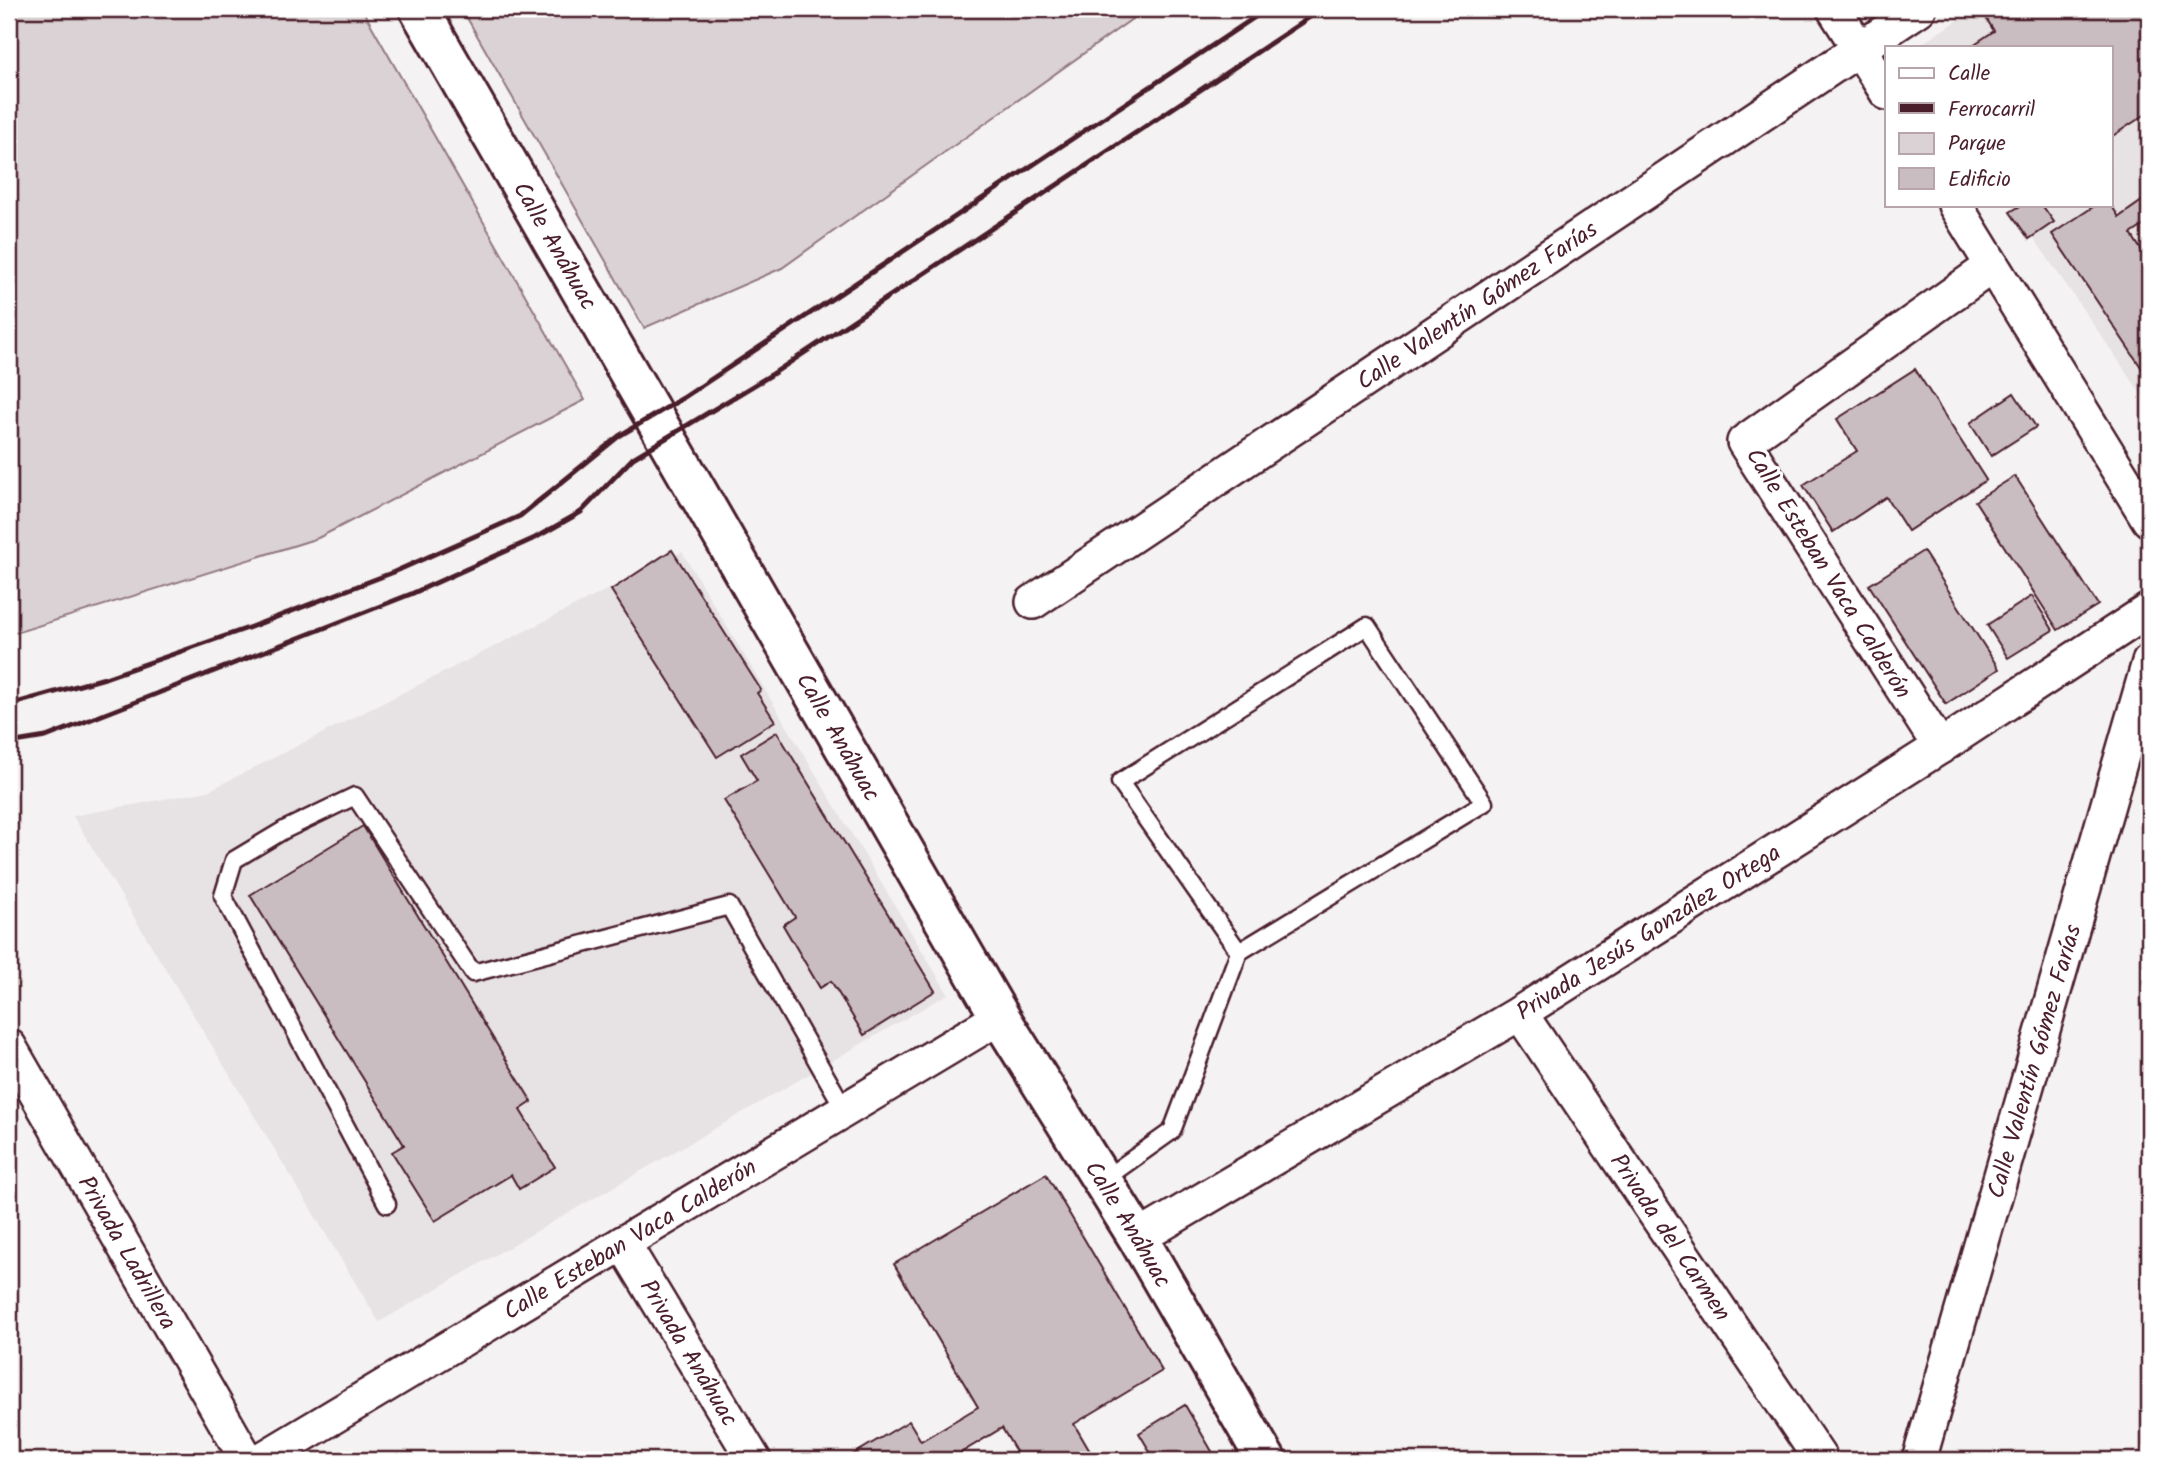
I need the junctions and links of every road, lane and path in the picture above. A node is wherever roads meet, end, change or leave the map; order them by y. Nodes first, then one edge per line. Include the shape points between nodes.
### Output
1 (419, 9) edge
2 (1834, 9) edge
3 (1919, 9) edge
4 (1860, 48) junction
5 (1885, 90) edge
6 (1956, 206) edge
7 (1992, 266) junction
8 (2149, 520) edge
9 (1033, 602) dead end
10 (2149, 610) edge
11 (2149, 662) edge
12 (1940, 747) junction
13 (1238, 952) junction
14 (1520, 1013) junction
15 (1000, 1017) junction
16 (9, 1046) edge
17 (845, 1110) junction
18 (1103, 1180) junction
19 (387, 1204) dead end
20 (1138, 1238) junction
21 (623, 1243) junction
22 (247, 1460) edge
23 (261, 1460) edge
24 (754, 1460) edge
25 (1266, 1460) edge
26 (1821, 1460) edge
27 (1919, 1460) edge

1 - 15 street, Calle Anáhuac
2 - 4 street
3 - 4 street, Calle Valentín Gómez Farías
4 - 5 street
4 - 9 street, Calle Valentín Gómez Farías
6 - 7 street
7 - 8 street
7 - 12 street, Calle Esteban Vaca Calderón via 1744,442
10 - 12 street, Privada Jesús González Ortega
11 - 27 street, Calle Valentín Gómez Farías
12 - 14 street, Privada Jesús González Ortega
13 - 13 lane via 1484,803 1367,626 1120,782
13 - 18 lane via 1172,1131
14 - 20 street, Privada Jesús González Ortega
14 - 26 street, Privada del Carmen
15 - 17 street, Calle Esteban Vaca Calderón
15 - 18 street, Calle Anáhuac
16 - 22 street, Privada Ladrillera
17 - 19 lane via 729,906 473,973 355,796 233,860 223,896
17 - 21 street, Calle Esteban Vaca Calderón
18 - 20 street, Calle Anáhuac
20 - 25 street, Calle Anáhuac
21 - 23 street, Calle Esteban Vaca Calderón
21 - 24 street, Privada Anáhuac

